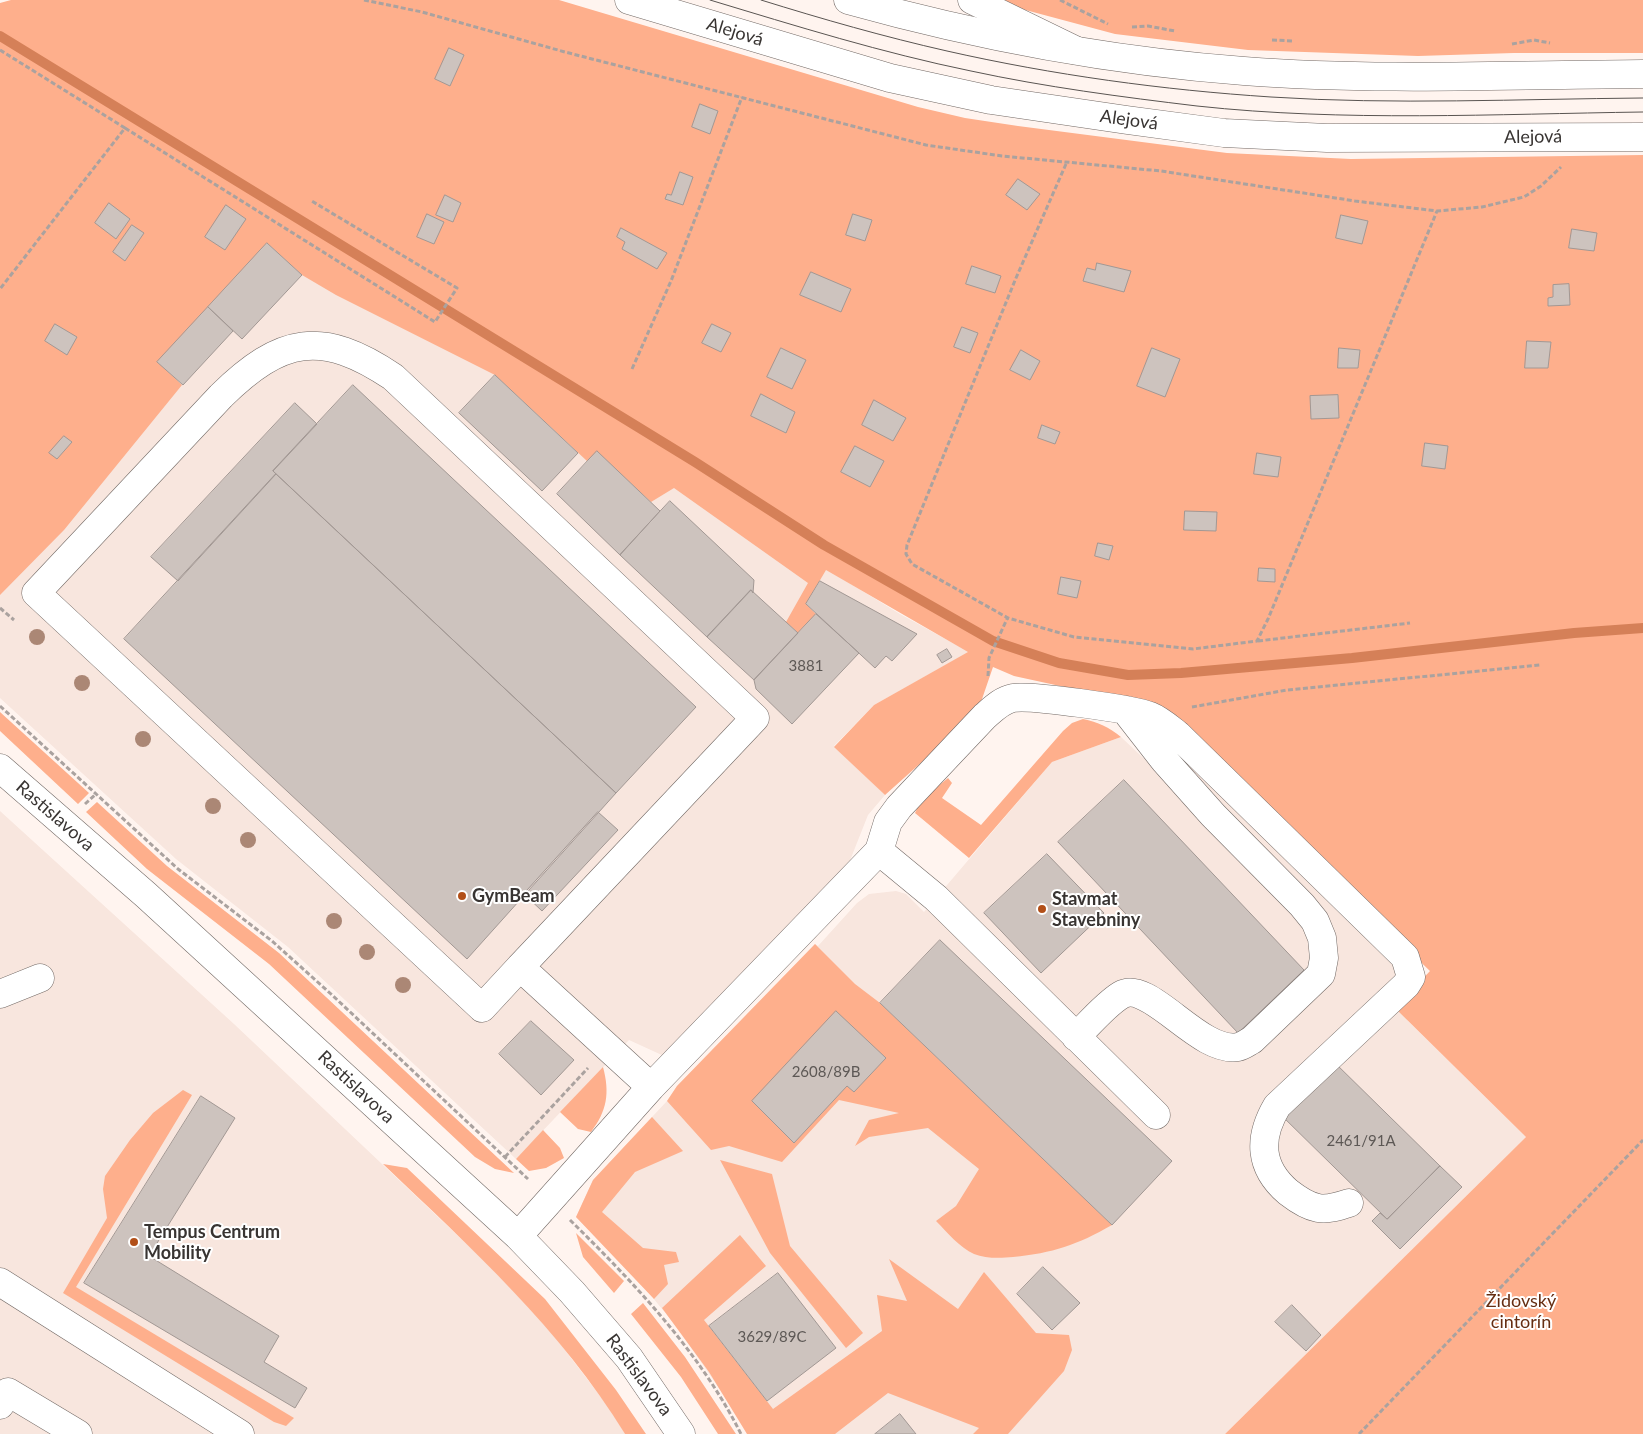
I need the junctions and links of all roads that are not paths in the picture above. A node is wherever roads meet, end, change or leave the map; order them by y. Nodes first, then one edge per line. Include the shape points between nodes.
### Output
1 (629, 0) edge
2 (848, 0) edge
3 (972, 0) edge
4 (1076, 50) junction
5 (1643, 74) edge
6 (1643, 136) edge
7 (1137, 713) junction
8 (0, 768) edge
9 (878, 851) junction
10 (520, 967) junction
11 (40, 978) dead end
12 (0, 994) edge
13 (1076, 1037) junction
14 (651, 1087) junction
15 (1156, 1116) dead end
16 (1349, 1203) dead end
17 (518, 1236) junction
18 (0, 1282) edge
19 (0, 1405) edge
20 (78, 1434) edge
21 (240, 1434) edge
22 (682, 1434) edge

1 - 6 main road, Alejová via 890,78 991,100 1224,133 1327,138
2 - 4 main road via 971,31
3 - 4 main road
4 - 5 main road via 1147,61 1304,74
7 - 9 main road via 1030,698 1012,698 999,704 899,807 888,822
7 - 13 main road via 1164,760 1316,922 1324,958 1321,974 1252,1040 1239,1047 1224,1047 1210,1042 1136,992 1122,994
7 - 16 main road via 1178,735 1405,957 1411,976 1406,985 1277,1106 1264,1137 1268,1171 1298,1200 1319,1208
8 - 17 main road, Rastislavova via 146,895
9 - 13 main road via 936,898
9 - 14 main road
10 - 10 main road via 755,718 393,377 366,359 338,347 308,345 277,352 246,372 36,593 482,1008
10 - 14 main road
11 - 12 main road
13 - 15 main road
14 - 17 main road
17 - 22 main road, Rastislavova via 629,1358
18 - 21 main road
19 - 20 main road via 8,1392

